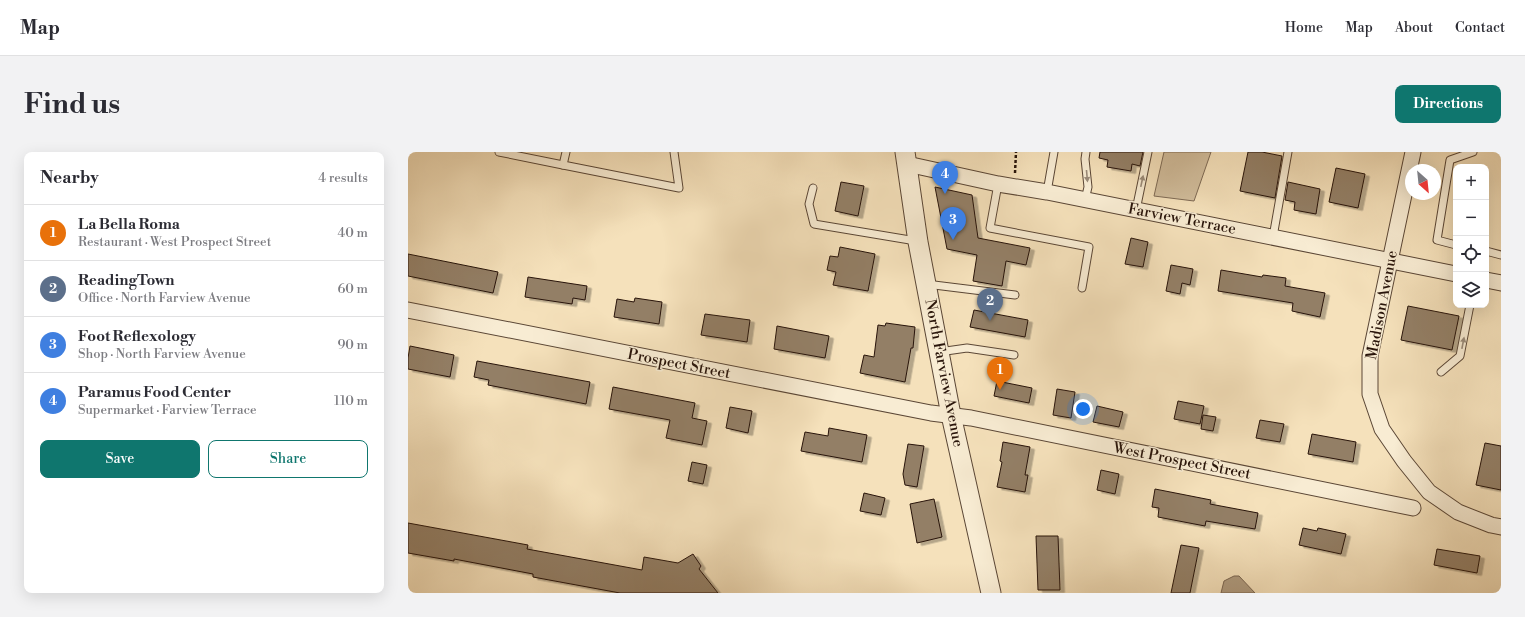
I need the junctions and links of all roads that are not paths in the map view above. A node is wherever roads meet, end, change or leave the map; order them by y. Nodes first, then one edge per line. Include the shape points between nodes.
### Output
1 (499, 152) edge
2 (566, 152) edge
3 (674, 152) edge
4 (1054, 152) edge
5 (1086, 152) edge
6 (1148, 152) edge
7 (1288, 152) edge
8 (1413, 152) edge
9 (1473, 152) edge
10 (906, 158) edge
11 (563, 165) junction
12 (998, 184) junction
13 (813, 188) dead end
14 (1047, 192) junction
15 (1086, 200) junction
16 (1136, 210) junction
17 (1273, 237) junction
18 (918, 242) junction
19 (1453, 244) edge
20 (1489, 252) edge
21 (1501, 255) edge
22 (1391, 261) junction
23 (1453, 273) edge
24 (1489, 281) edge
25 (1501, 283) edge
26 (926, 284) junction
27 (1082, 288) dead end
28 (1015, 295) dead end
29 (1469, 308) edge
30 (408, 310) edge
31 (939, 352) junction
32 (1014, 355) dead end
33 (1441, 372) dead end
34 (951, 415) junction
35 (1413, 508) dead end
36 (1496, 526) edge
37 (991, 593) edge

1 - 11 lane
2 - 11 lane
3 - 11 lane via 679,188
4 - 14 lane
5 -> 15 lane
16 -> 6 lane
7 - 17 lane
8 - 22 street, Madison Avenue
9 - 19 lane via 1450,160 1437,240
10 - 12 street, Farview Terrace
10 - 18 street, North Farview Avenue
12 - 14 street, Farview Terrace
12 - 27 lane via 990,228 1089,247
13 - 18 lane via 809,204 814,224
14 - 15 street, Farview Terrace
15 - 16 street, Farview Terrace
16 - 17 street, Farview Terrace
17 - 22 street, Farview Terrace
18 - 26 street, North Farview Avenue
20 - 21 lane
22 - 23 street, Farview Terrace
22 - 36 street, Madison Avenue via 1370,356 1370,394 1382,429 1429,492 1458,512
24 - 25 street
26 - 28 lane
26 - 31 street, North Farview Avenue
33 -> 29 lane via 1460,356
30 - 34 street, Prospect Street
31 - 32 lane via 967,348
31 - 34 street, North Farview Avenue
34 - 35 street, West Prospect Street
34 - 37 street, North Farview Avenue

